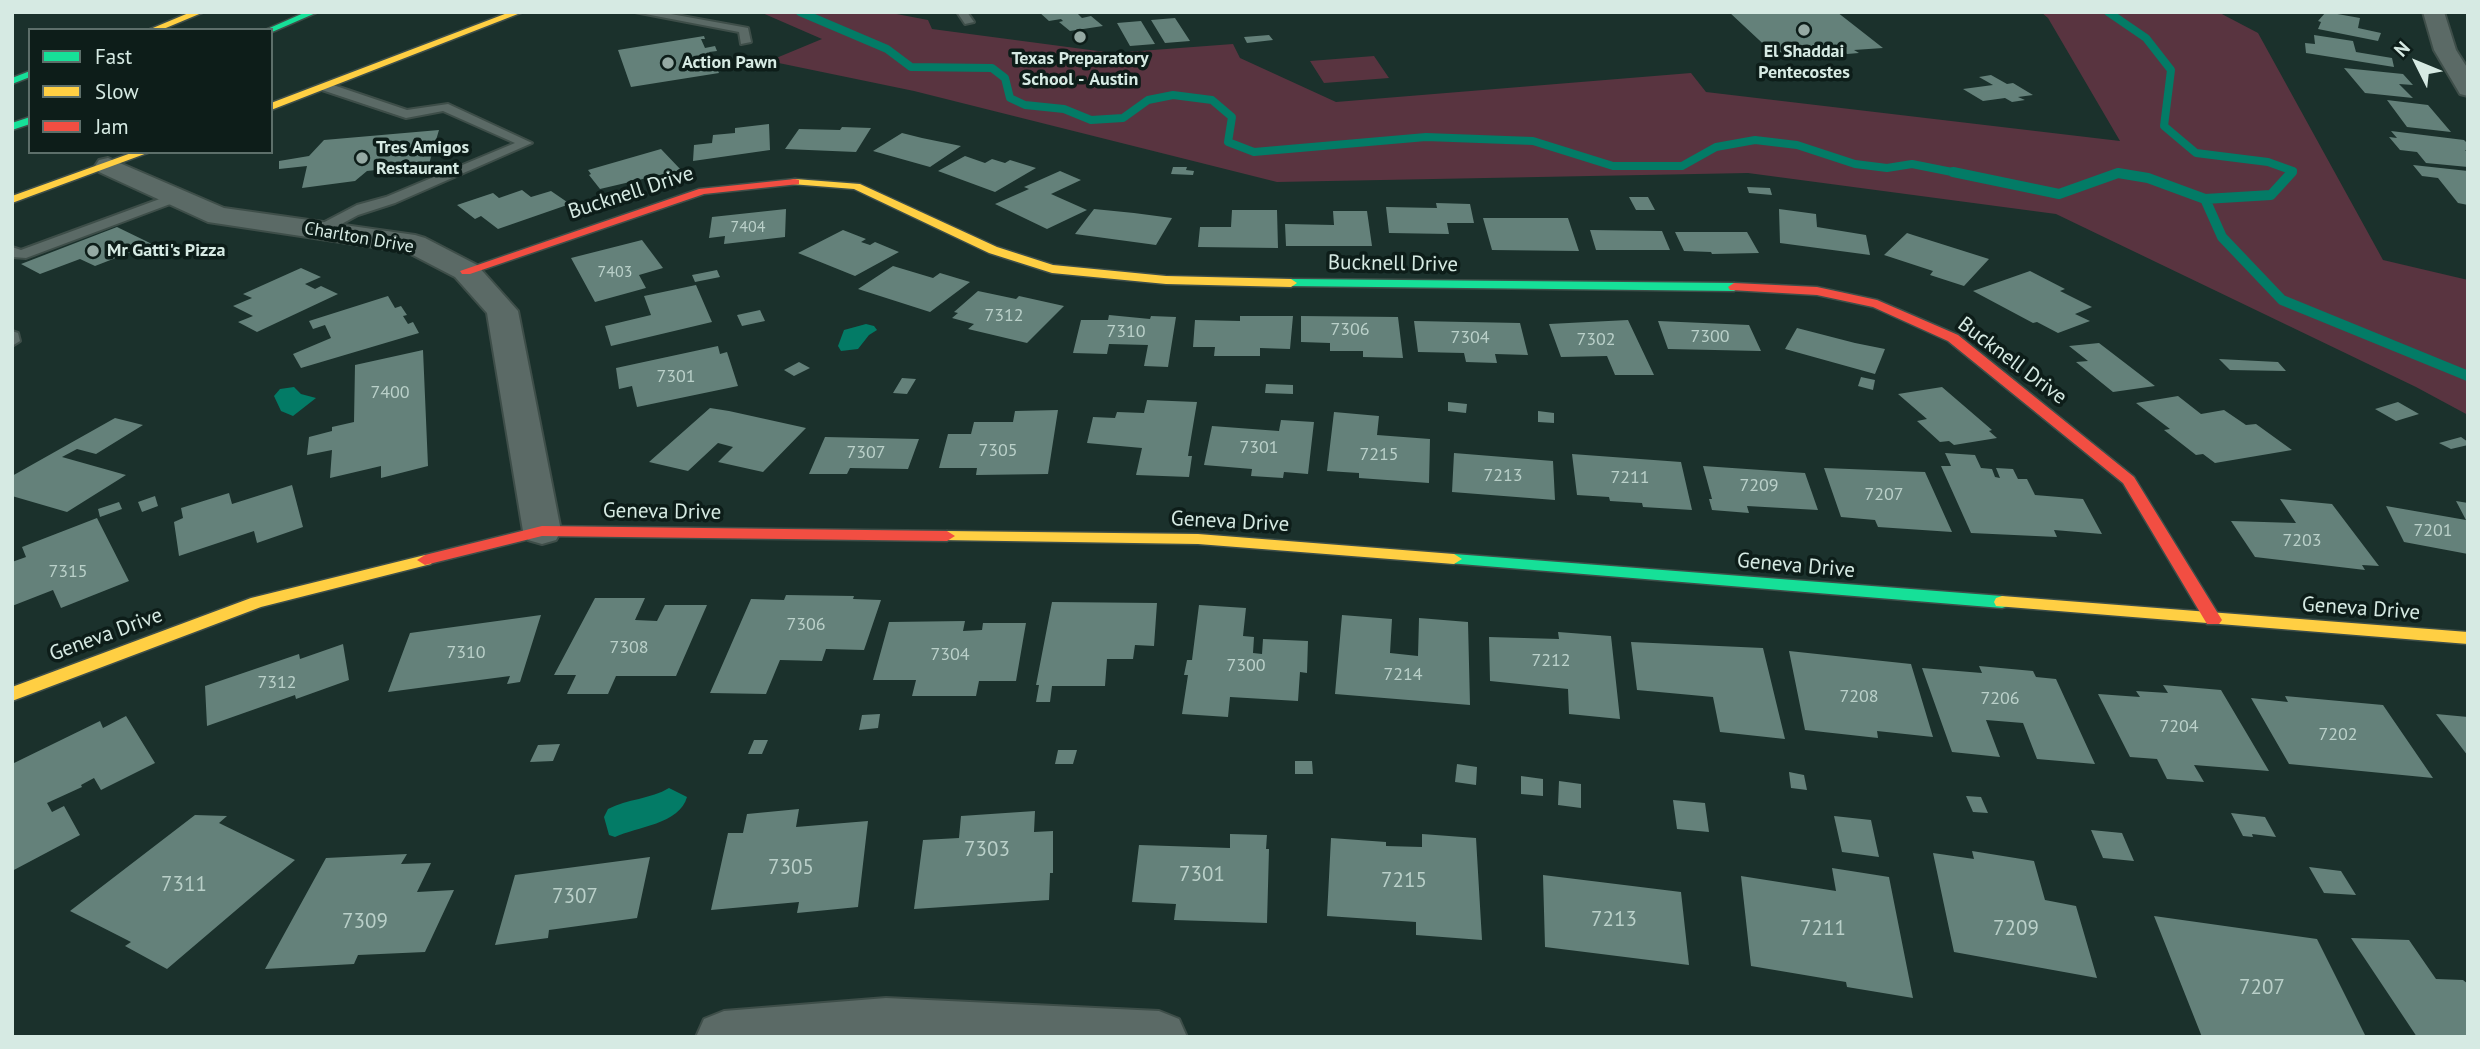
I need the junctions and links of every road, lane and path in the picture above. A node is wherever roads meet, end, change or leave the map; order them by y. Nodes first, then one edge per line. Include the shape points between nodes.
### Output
1 (200, 12) edge
2 (314, 12) edge
3 (507, 12) edge
4 (519, 12) edge
5 (533, 12) edge
6 (640, 12) edge
7 (962, 12) edge
8 (2432, 12) edge
9 (969, 22) dead end
10 (491, 24) junction
11 (157, 28) edge
12 (273, 28) edge
13 (745, 41) dead end
14 (326, 87) junction
15 (2468, 89) edge
16 (273, 106) edge
17 (140, 154) edge
18 (107, 166) junction
19 (176, 197) junction
20 (12, 200) edge
21 (320, 230) junction
22 (12, 251) edge
23 (466, 271) junction
24 (12, 336) edge
25 (12, 341) edge
26 (542, 531) junction
27 (2213, 620) junction
28 (2468, 638) edge
29 (12, 694) edge
30 (724, 1037) edge
31 (1159, 1037) edge

1 - 11 main road
2 - 12 main road
3 - 10 main road
4 - 10 main road
5 - 10 main road
6 - 13 lane via 744,30
7 - 9 lane
8 - 15 street via 2445,50
10 - 14 main road
14 - 16 main road
14 - 21 lane via 406,114 444,107 526,143 390,200 370,203
17 - 18 main road
18 - 19 street, Charlton Drive
18 - 20 main road
19 - 21 street, Charlton Drive via 218,216
19 - 22 lane via 21,256
21 - 23 street, Charlton Drive via 415,244
23 - 26 street, Charlton Drive via 502,311
23 - 27 main road, Bucknell Drive via 703,191 783,181 856,186 993,250 1052,269 1166,280 1817,291 1877,304 1953,338 2129,480
24 - 25 lane
26 - 27 main road, Geneva Drive via 1198,539
26 - 29 main road, Geneva Drive via 257,602
27 - 28 main road, Geneva Drive
30 - 31 street via 886,1024

